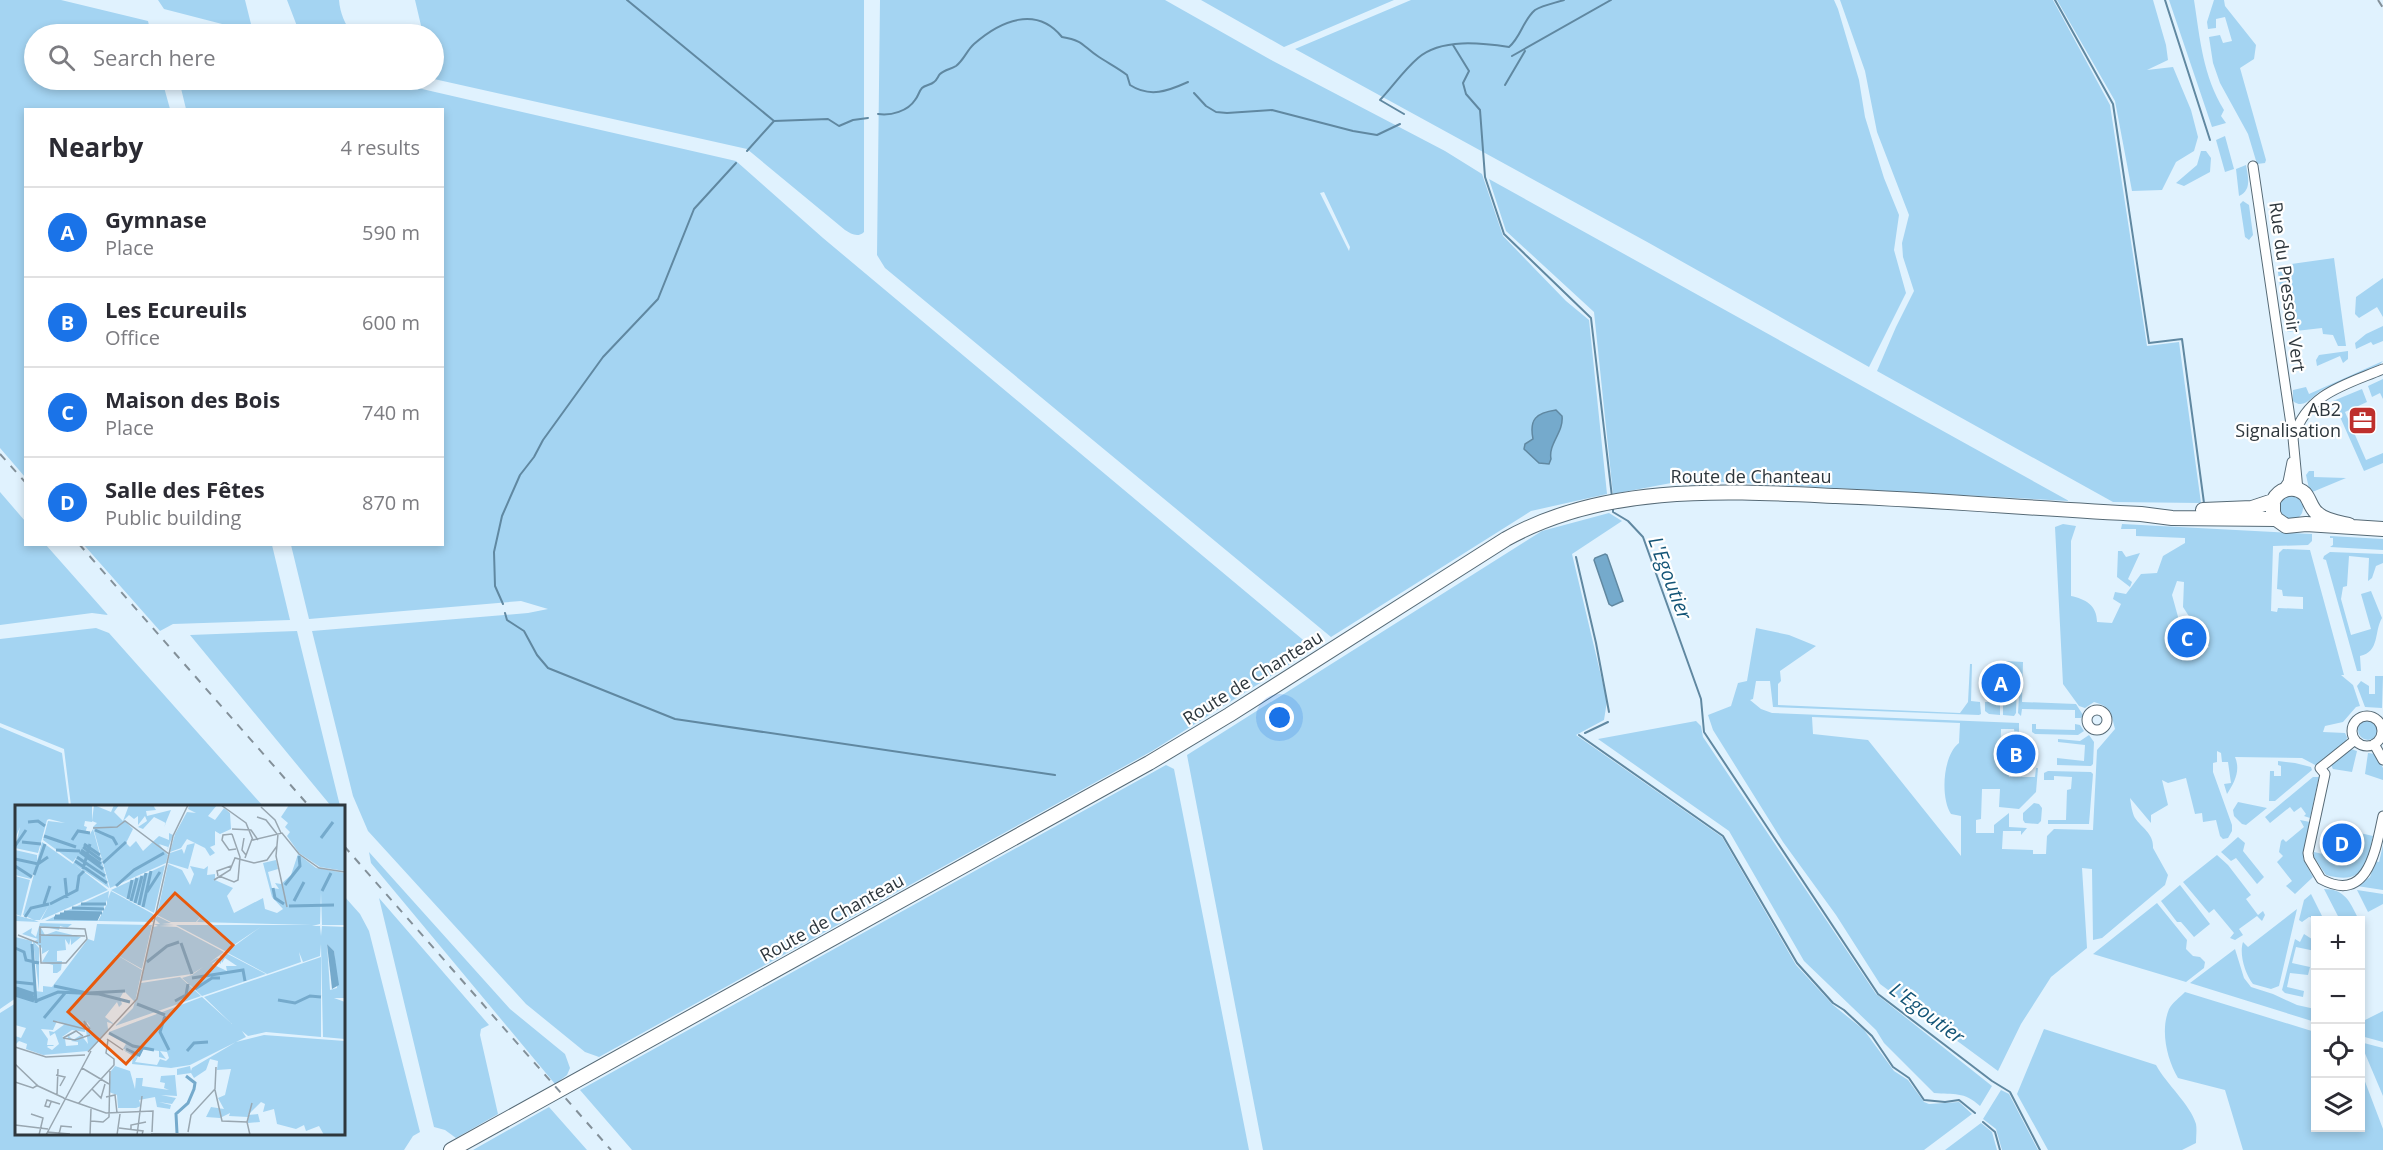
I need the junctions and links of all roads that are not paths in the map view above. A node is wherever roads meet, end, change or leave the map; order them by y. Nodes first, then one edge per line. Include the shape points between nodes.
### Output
1 (2253, 166) dead end
2 (2383, 369) edge
3 (2293, 443) junction
4 (2298, 490) junction
5 (2277, 496) junction
6 (2310, 505) junction
7 (2141, 514) junction
8 (2276, 519) junction
9 (2298, 525) junction
10 (2349, 525) junction
11 (2383, 528) edge
12 (2355, 740) junction
13 (2374, 744) junction
14 (2383, 760) edge
15 (2383, 816) edge
16 (452, 1150) edge

1 - 3 street, Rue du Pressoir Vert
2 - 3 street via 2317,400 2308,408
3 - 4 street, Rue du Pressoir Vert
3 - 5 street, Rue du Pressoir Vert via 2292,469
4 - 5 main road, Route de Chanteau via 2289,489
4 - 6 main road, Route de Chanteau
5 - 7 main road, Route de Chanteau via 2252,508
5 - 8 main road via 2273,513
6 - 9 main road via 2308,516
6 - 10 main road, Route de Chanteau via 2322,518
7 - 8 main road, Route de Chanteau
7 - 16 main road, Route de Chanteau via 1867,497 1699,492 1605,504 1529,526 1149,763
8 - 9 main road, Route de Chanteau via 2286,526
9 - 10 main road, Route de Chanteau
10 - 11 main road, Route de Chanteau
12 - 13 street via 2365,746
12 - 13 street via 2355,721 2371,716 2382,729 2381,738
12 - 15 street via 2320,768 2325,774 2308,853 2321,879 2344,885 2367,872
13 - 14 street

